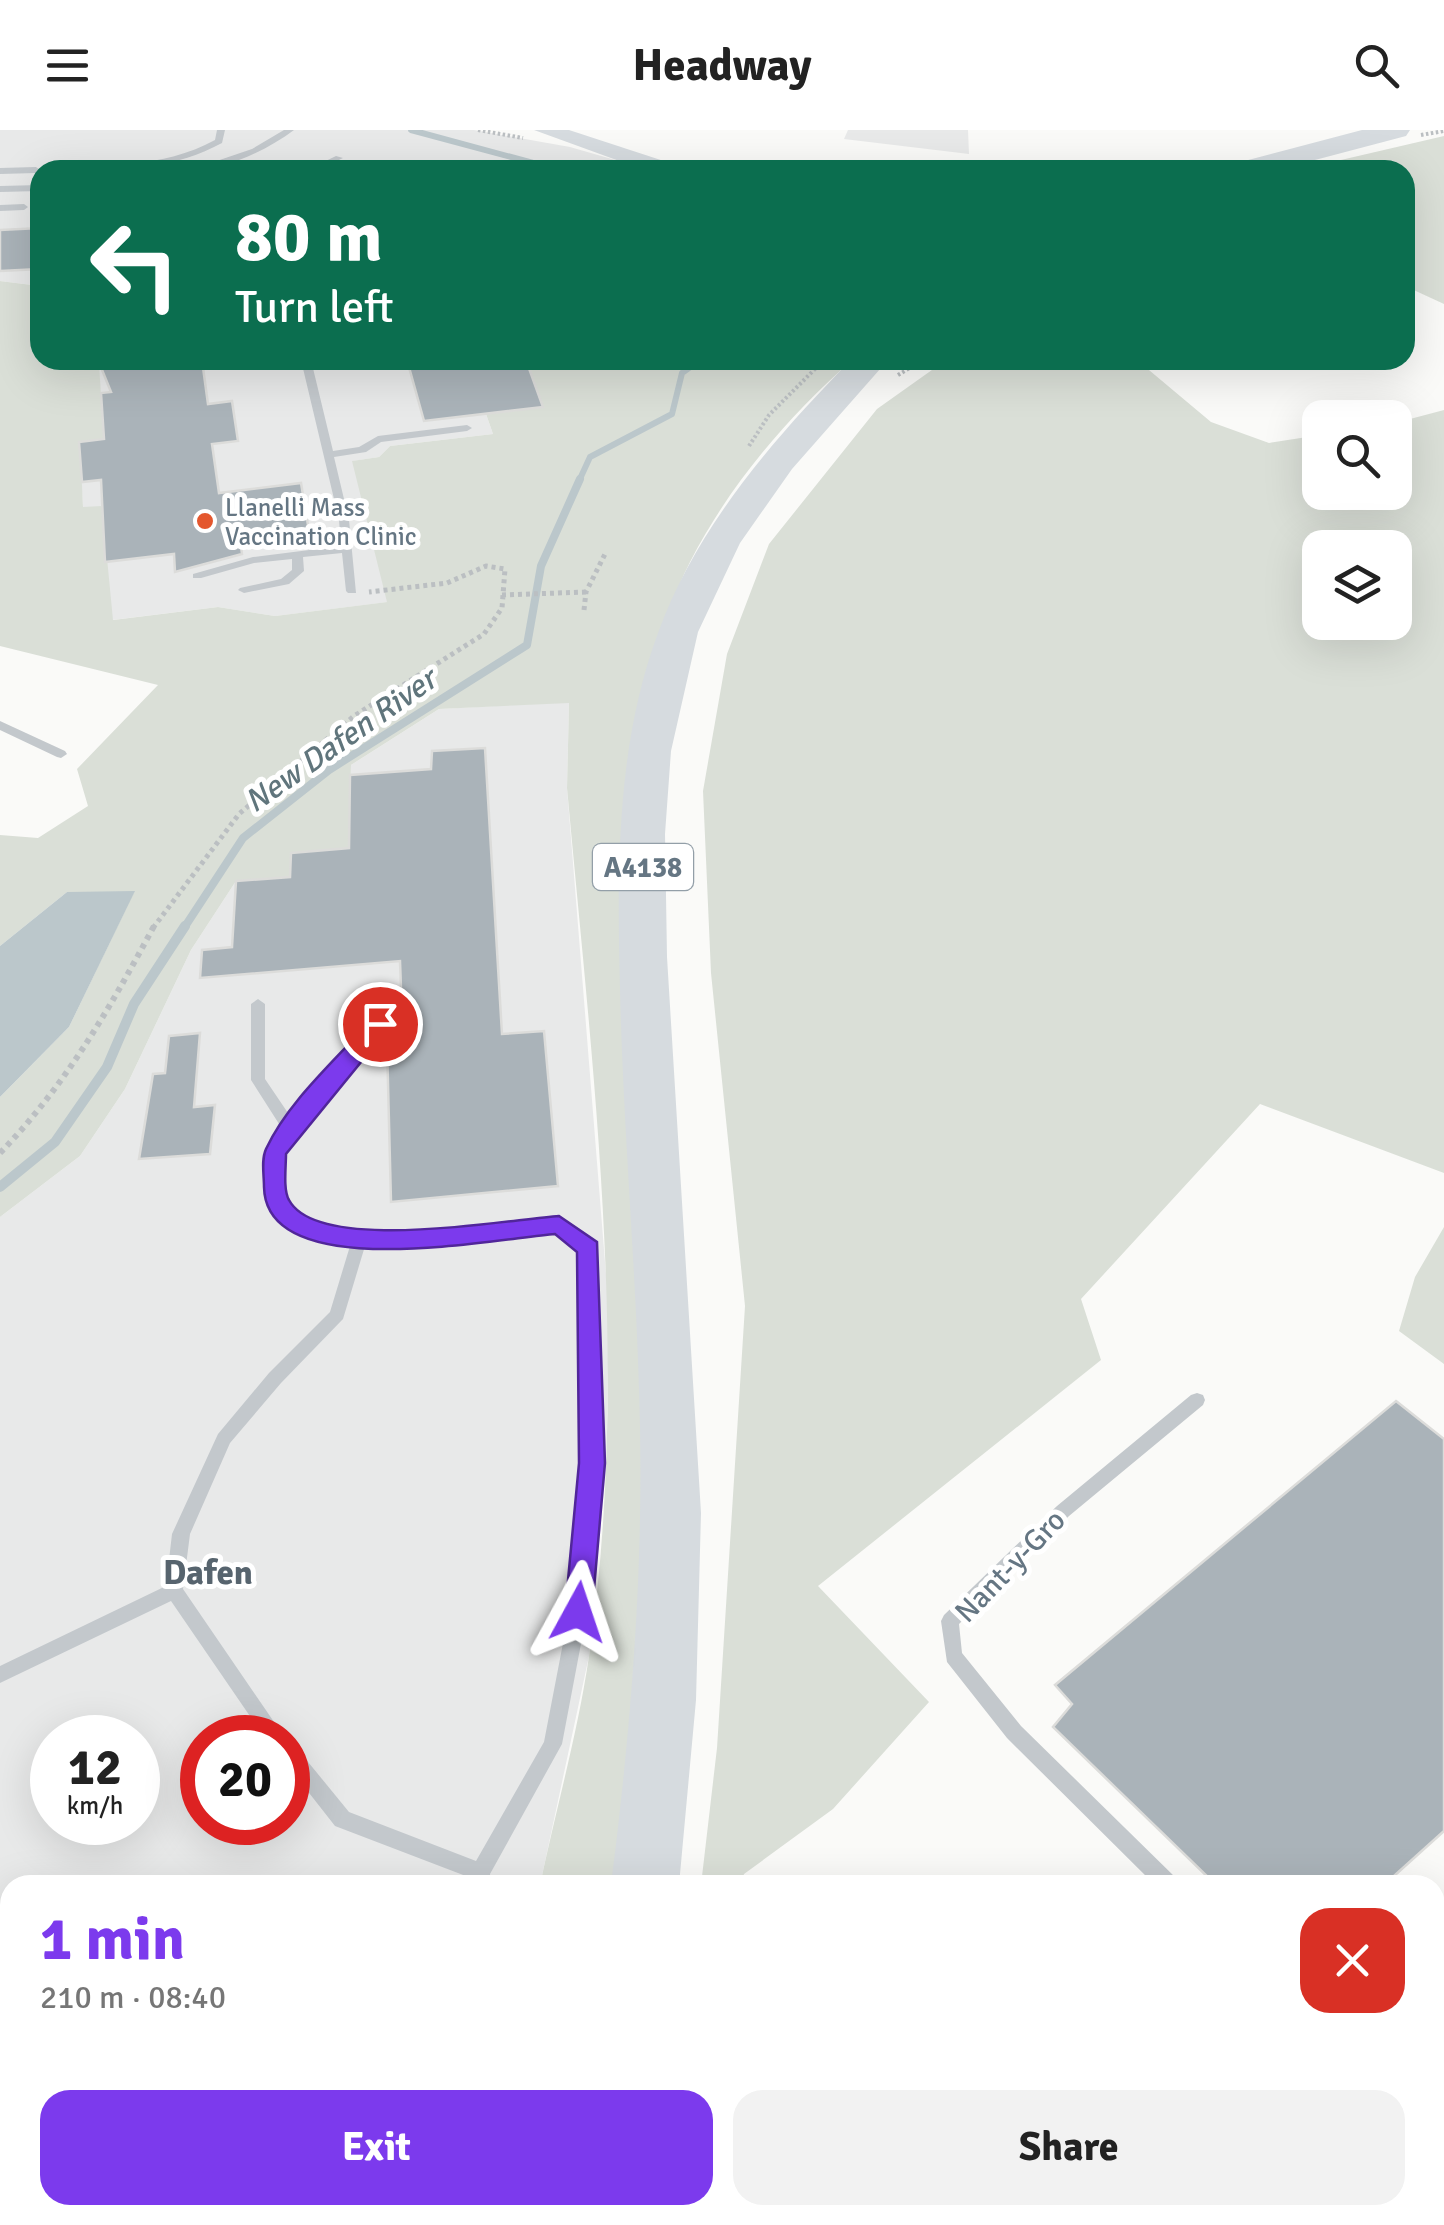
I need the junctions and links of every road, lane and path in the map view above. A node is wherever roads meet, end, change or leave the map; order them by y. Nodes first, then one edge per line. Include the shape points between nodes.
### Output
1 (220, 130) edge
2 (290, 130) edge
3 (523, 130) edge
4 (546, 130) edge
5 (1396, 130) edge
6 (600, 148) junction
7 (339, 158) dead end
8 (173, 160) edge
9 (227, 160) edge
10 (334, 160) edge
11 (637, 160) edge
12 (1281, 160) edge
13 (30, 170) edge
14 (0, 171) edge
15 (30, 188) edge
16 (0, 190) edge
17 (24, 207) dead end
18 (0, 208) edge
19 (309, 370) edge
20 (878, 374) edge
21 (466, 428) dead end
22 (330, 454) junction
23 (344, 549) junction
24 (606, 552) dead end
25 (297, 555) junction
26 (197, 576) dead end
27 (244, 590) dead end
28 (352, 591) joint
29 (586, 592) junction
30 (502, 596) junction
31 (584, 610) dead end
32 (0, 726) edge
33 (61, 754) dead end
34 (258, 1004) dead end
35 (380, 1024) dead end
36 (290, 1128) junction
37 (0, 1153) edge
38 (359, 1242) junction
39 (1197, 1400) dead end
40 (174, 1591) junction
41 (0, 1675) edge
42 (260, 1715) edge
43 (310, 1780) edge
44 (473, 1875) edge
45 (482, 1875) edge
46 (645, 1875) edge
47 (1159, 1875) edge

1 - 8 lane via 220,141 206,150
2 - 9 lane
3 - 6 main road
4 - 6 main road
5 - 12 highway
6 - 11 main road
7 - 10 lane
13 - 14 lane
15 - 16 lane
17 - 18 lane
19 - 22 lane
20 - 46 highway, A4138 via 768,473 714,557 678,630 652,746 642,932 668,1394 669,1570 657,1791
21 - 22 lane
22 - 23 lane
23 - 25 lane
23 - 28 lane
24 - 29 path
25 - 26 lane
25 - 27 lane via 298,571 285,582
28 - 30 path via 414,590 499,566 506,569
29 - 30 path
29 - 31 path
30 - 37 path via 502,608 484,634 354,716 239,814 159,916 95,1034 37,1116
32 - 33 lane
34 - 36 lane via 258,1080
35 - 36 lane
36 - 38 lane via 274,1154 276,1201 301,1229
38 - 40 lane via 337,1315 224,1439 181,1534
38 - 45 lane via 559,1224 588,1248 592,1463 578,1612 553,1744
39 - 47 lane, Nant-y-Gro via 1062,1511 950,1621 953,1656 1014,1732
40 - 41 lane
40 - 42 lane
43 - 44 lane via 342,1820

